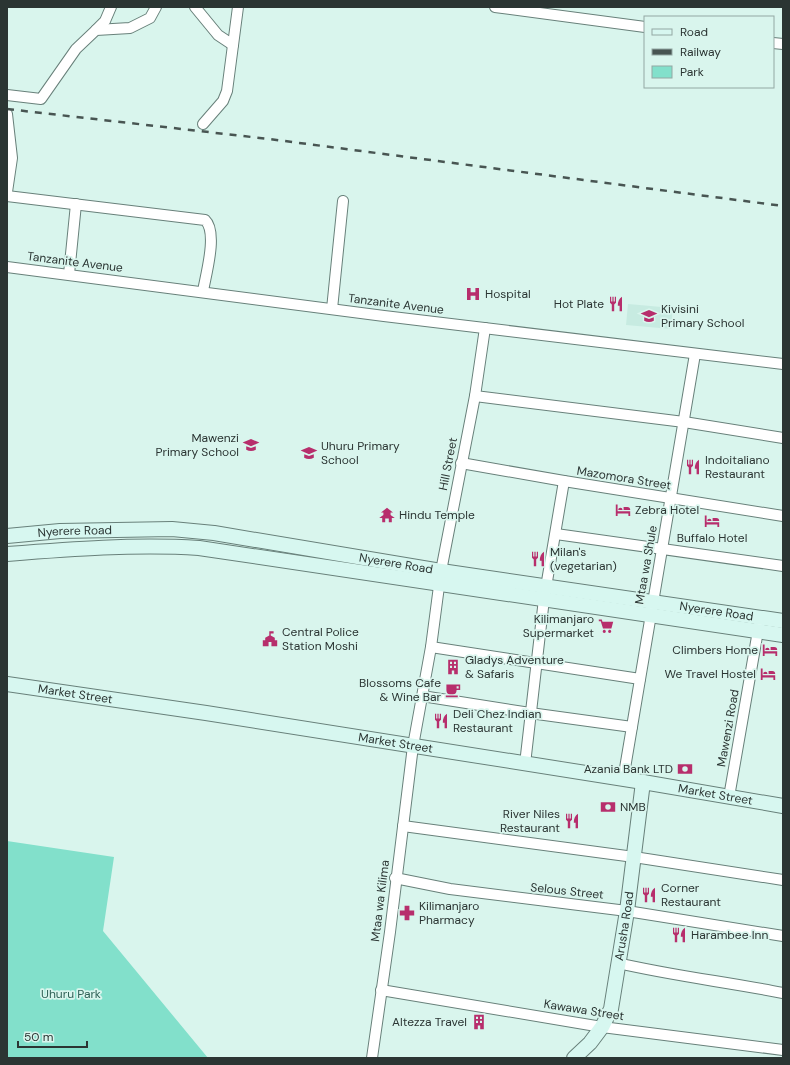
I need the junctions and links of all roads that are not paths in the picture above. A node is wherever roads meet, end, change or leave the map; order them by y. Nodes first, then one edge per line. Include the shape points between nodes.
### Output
1 (112, 7) edge
2 (156, 7) edge
3 (194, 7) edge
4 (238, 7) edge
5 (495, 7) edge
6 (644, 26) edge
7 (96, 30) junction
8 (233, 45) junction
9 (7, 95) edge
10 (7, 114) edge
11 (203, 124) dead end
12 (9, 158) edge
13 (7, 192) edge
14 (7, 196) edge
15 (343, 201) dead end
16 (76, 204) junction
17 (7, 266) edge
18 (69, 274) junction
19 (203, 291) junction
20 (332, 310) junction
21 (485, 328) junction
22 (695, 354) junction
23 (783, 364) edge
24 (475, 396) junction
25 (684, 422) junction
26 (783, 438) edge
27 (461, 462) junction
28 (564, 481) junction
29 (671, 498) junction
30 (783, 516) edge
31 (556, 534) junction
32 (7, 536) edge
33 (662, 548) junction
34 (7, 554) edge
35 (783, 566) edge
36 (440, 578) junction
37 (545, 593) junction
38 (653, 601) junction
39 (651, 616) junction
40 (783, 621) edge
41 (759, 624) junction
42 (783, 635) edge
43 (430, 647) junction
44 (537, 663) junction
45 (640, 679) junction
46 (7, 684) edge
47 (422, 696) junction
48 (530, 713) junction
49 (632, 727) junction
50 (413, 746) junction
51 (525, 764) junction
52 (623, 780) junction
53 (643, 782) junction
54 (729, 797) junction
55 (783, 806) edge
56 (403, 826) junction
57 (634, 857) junction
58 (396, 878) junction
59 (783, 880) edge
60 (627, 911) junction
61 (783, 936) edge
62 (618, 963) junction
63 (381, 990) junction
64 (783, 993) edge
65 (602, 1027) junction
66 (783, 1050) edge
67 (372, 1058) edge
68 (574, 1058) edge

1 - 7 street via 105,21
2 - 7 street via 150,18 130,28
3 - 8 street via 218,35
4 - 8 street
5 - 6 street
7 - 9 street via 76,49 42,99
8 - 11 street via 228,91 223,101
10 - 12 street
12 - 13 street
14 - 16 street
15 - 20 street
16 - 18 street
16 - 19 street via 204,220 210,226 211,237
17 - 18 street, Tanzanite Avenue
18 - 19 street, Tanzanite Avenue
19 - 20 street, Tanzanite Avenue
20 - 21 street, Tanzanite Avenue
21 - 22 street, Tanzanite Avenue
21 - 24 street, Hill Street
22 - 23 street, Tanzanite Avenue
22 - 25 street, Mtaa wa Shule
24 - 25 street
24 - 27 street, Hill Street
25 - 26 street
25 - 29 street, Mtaa wa Shule
27 - 28 street, Mazomora Street
27 - 36 street, Hill Street
28 - 29 street, Mazomora Street
28 - 31 street
29 - 30 street, Mazomora Street
29 - 33 street, Mtaa wa Shule
31 - 33 street
31 - 37 street
32 - 36 main road, Nyerere Road via 60,531 172,529 214,533
33 - 35 street
33 - 38 street, Mtaa wa Shule
34 - 36 main road, Nyerere Road via 152,546 199,548
36 - 37 main road, Nyerere Road
36 - 43 street, Hill Street
37 - 38 main road, Nyerere Road
37 - 39 main road, Nyerere Road
37 - 44 street
38 - 39 street, Mtaa wa Shule
38 - 41 main road, Nyerere Road
39 - 41 main road, Nyerere Road
39 - 45 street, Mtaa wa Shule
40 - 41 main road, Nyerere Road
41 - 42 main road, Nyerere Road
41 - 54 street, Mawenzi Road
43 - 44 street
43 - 47 street, Hill Street
44 - 45 street
44 - 48 street
45 - 49 street, Mtaa wa Shule
46 - 50 main road, Market Street
47 - 48 street
47 - 50 street, Hill Street
48 - 49 street
48 - 51 street
49 - 52 street, Mtaa wa Shule
50 - 51 main road, Market Street
50 - 56 street, Mtaa wa Kilima
51 - 52 main road, Market Street
52 - 53 main road, Market Street
53 - 54 main road, Market Street
53 - 57 main road, Arusha Road
54 - 55 main road, Market Street
56 - 57 street
56 - 58 street, Mtaa wa Kilima
57 - 59 street
57 - 60 main road, Arusha Road
58 - 60 street, Selous Street via 496,895
58 - 63 street, Mtaa wa Kilima
60 - 61 street, Selous Street
60 - 62 main road, Arusha Road
62 - 64 street via 692,979
62 - 65 main road, Arusha Road via 611,1009
63 - 65 street, Kawawa Street
63 - 67 street, Mtaa wa Kilima
65 - 66 street, Kawawa Street
65 - 68 main road, Arusha Road

